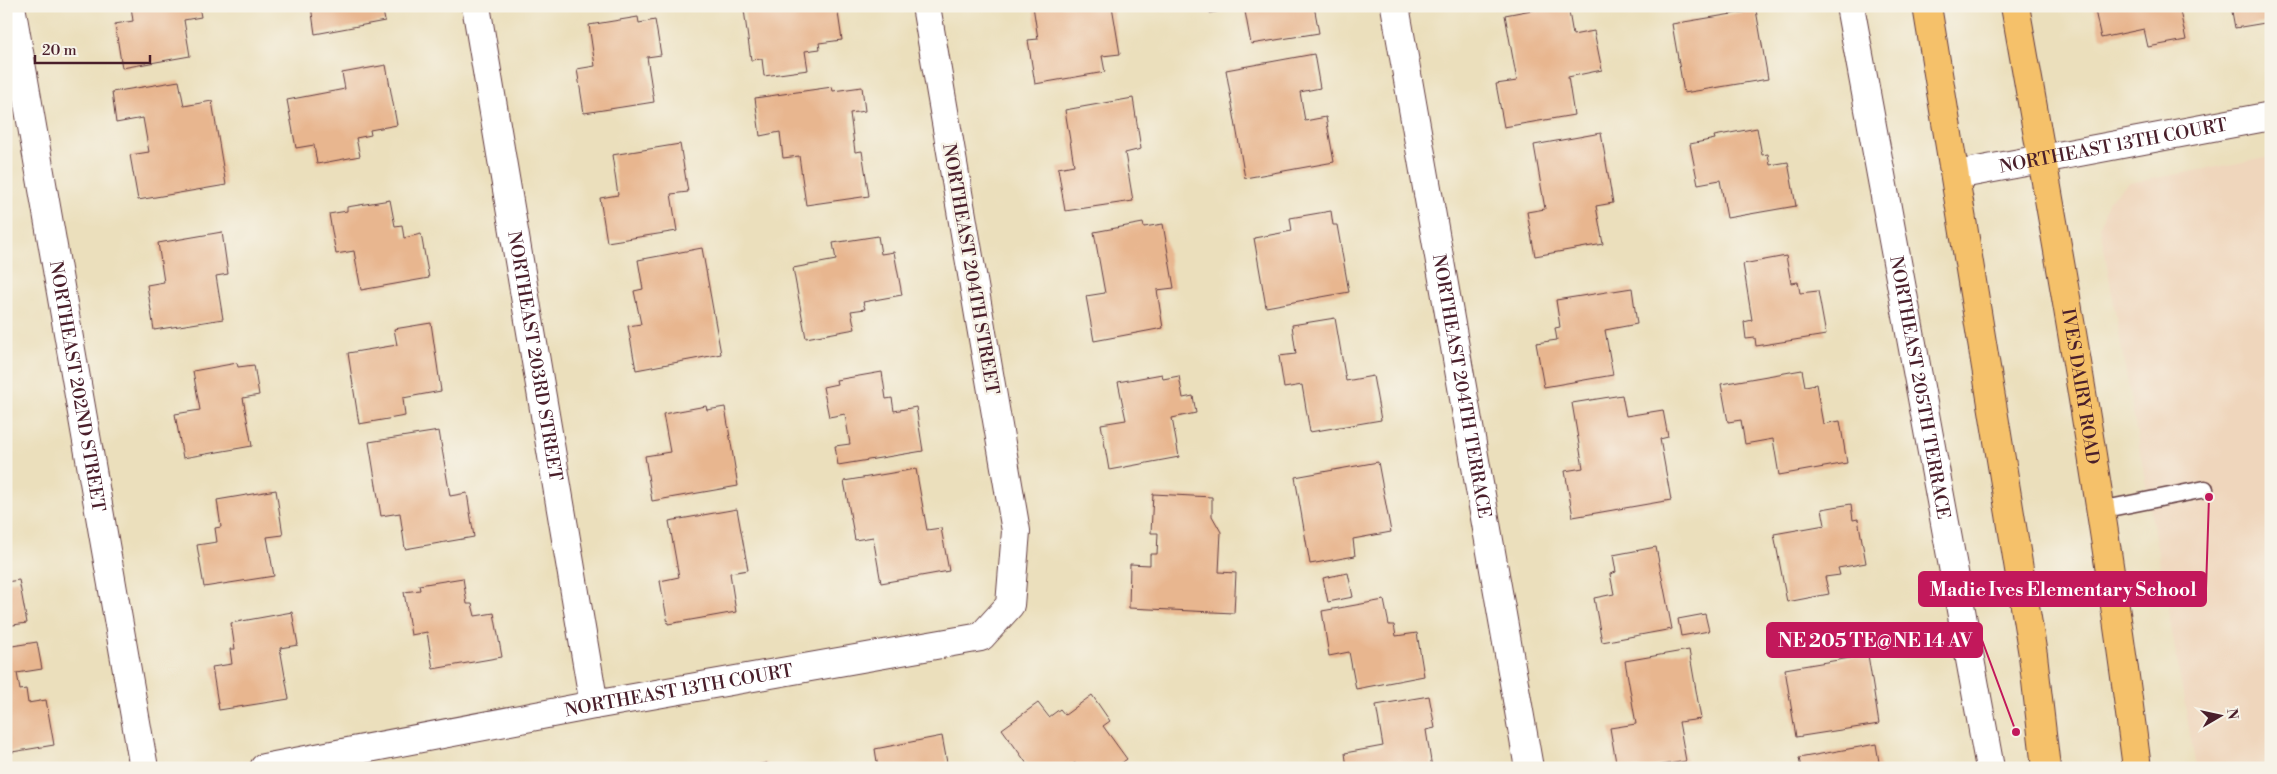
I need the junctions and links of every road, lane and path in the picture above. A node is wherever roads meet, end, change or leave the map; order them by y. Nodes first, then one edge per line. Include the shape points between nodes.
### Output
1 (11, 6) edge
2 (476, 6) edge
3 (926, 6) edge
4 (1395, 6) edge
5 (1850, 6) edge
6 (1927, 6) edge
7 (2015, 6) edge
8 (2271, 116) edge
9 (2042, 159) junction
10 (1956, 175) junction
11 (2205, 489) dead end
12 (2100, 510) junction
13 (1016, 531) joint
14 (594, 705) junction
15 (371, 758) edge
16 (144, 768) edge
17 (264, 768) edge
18 (1529, 768) edge
19 (1990, 768) edge
20 (2046, 768) edge
21 (2137, 768) edge

1 - 16 street, NORTHEAST 202ND STREET
2 - 14 street, NORTHEAST 203RD STREET
3 - 13 street, NORTHEAST 204TH STREET
4 - 18 street, NORTHEAST 204TH TERRACE
5 - 19 street, NORTHEAST 205TH TERRACE
6 - 10 main road
7 - 9 main road, IVES DAIRY ROAD
8 - 9 street, NORTHEAST 13TH COURT
9 - 10 street, NORTHEAST 13TH COURT
9 - 12 main road, IVES DAIRY ROAD
10 - 20 main road via 2033,654
11 - 12 lane
12 - 21 main road, IVES DAIRY ROAD
13 - 14 street, NORTHEAST 13TH COURT via 1010,605 981,637
14 - 15 street, NORTHEAST 13TH COURT
15 - 17 street, NORTHEAST 13TH COURT

